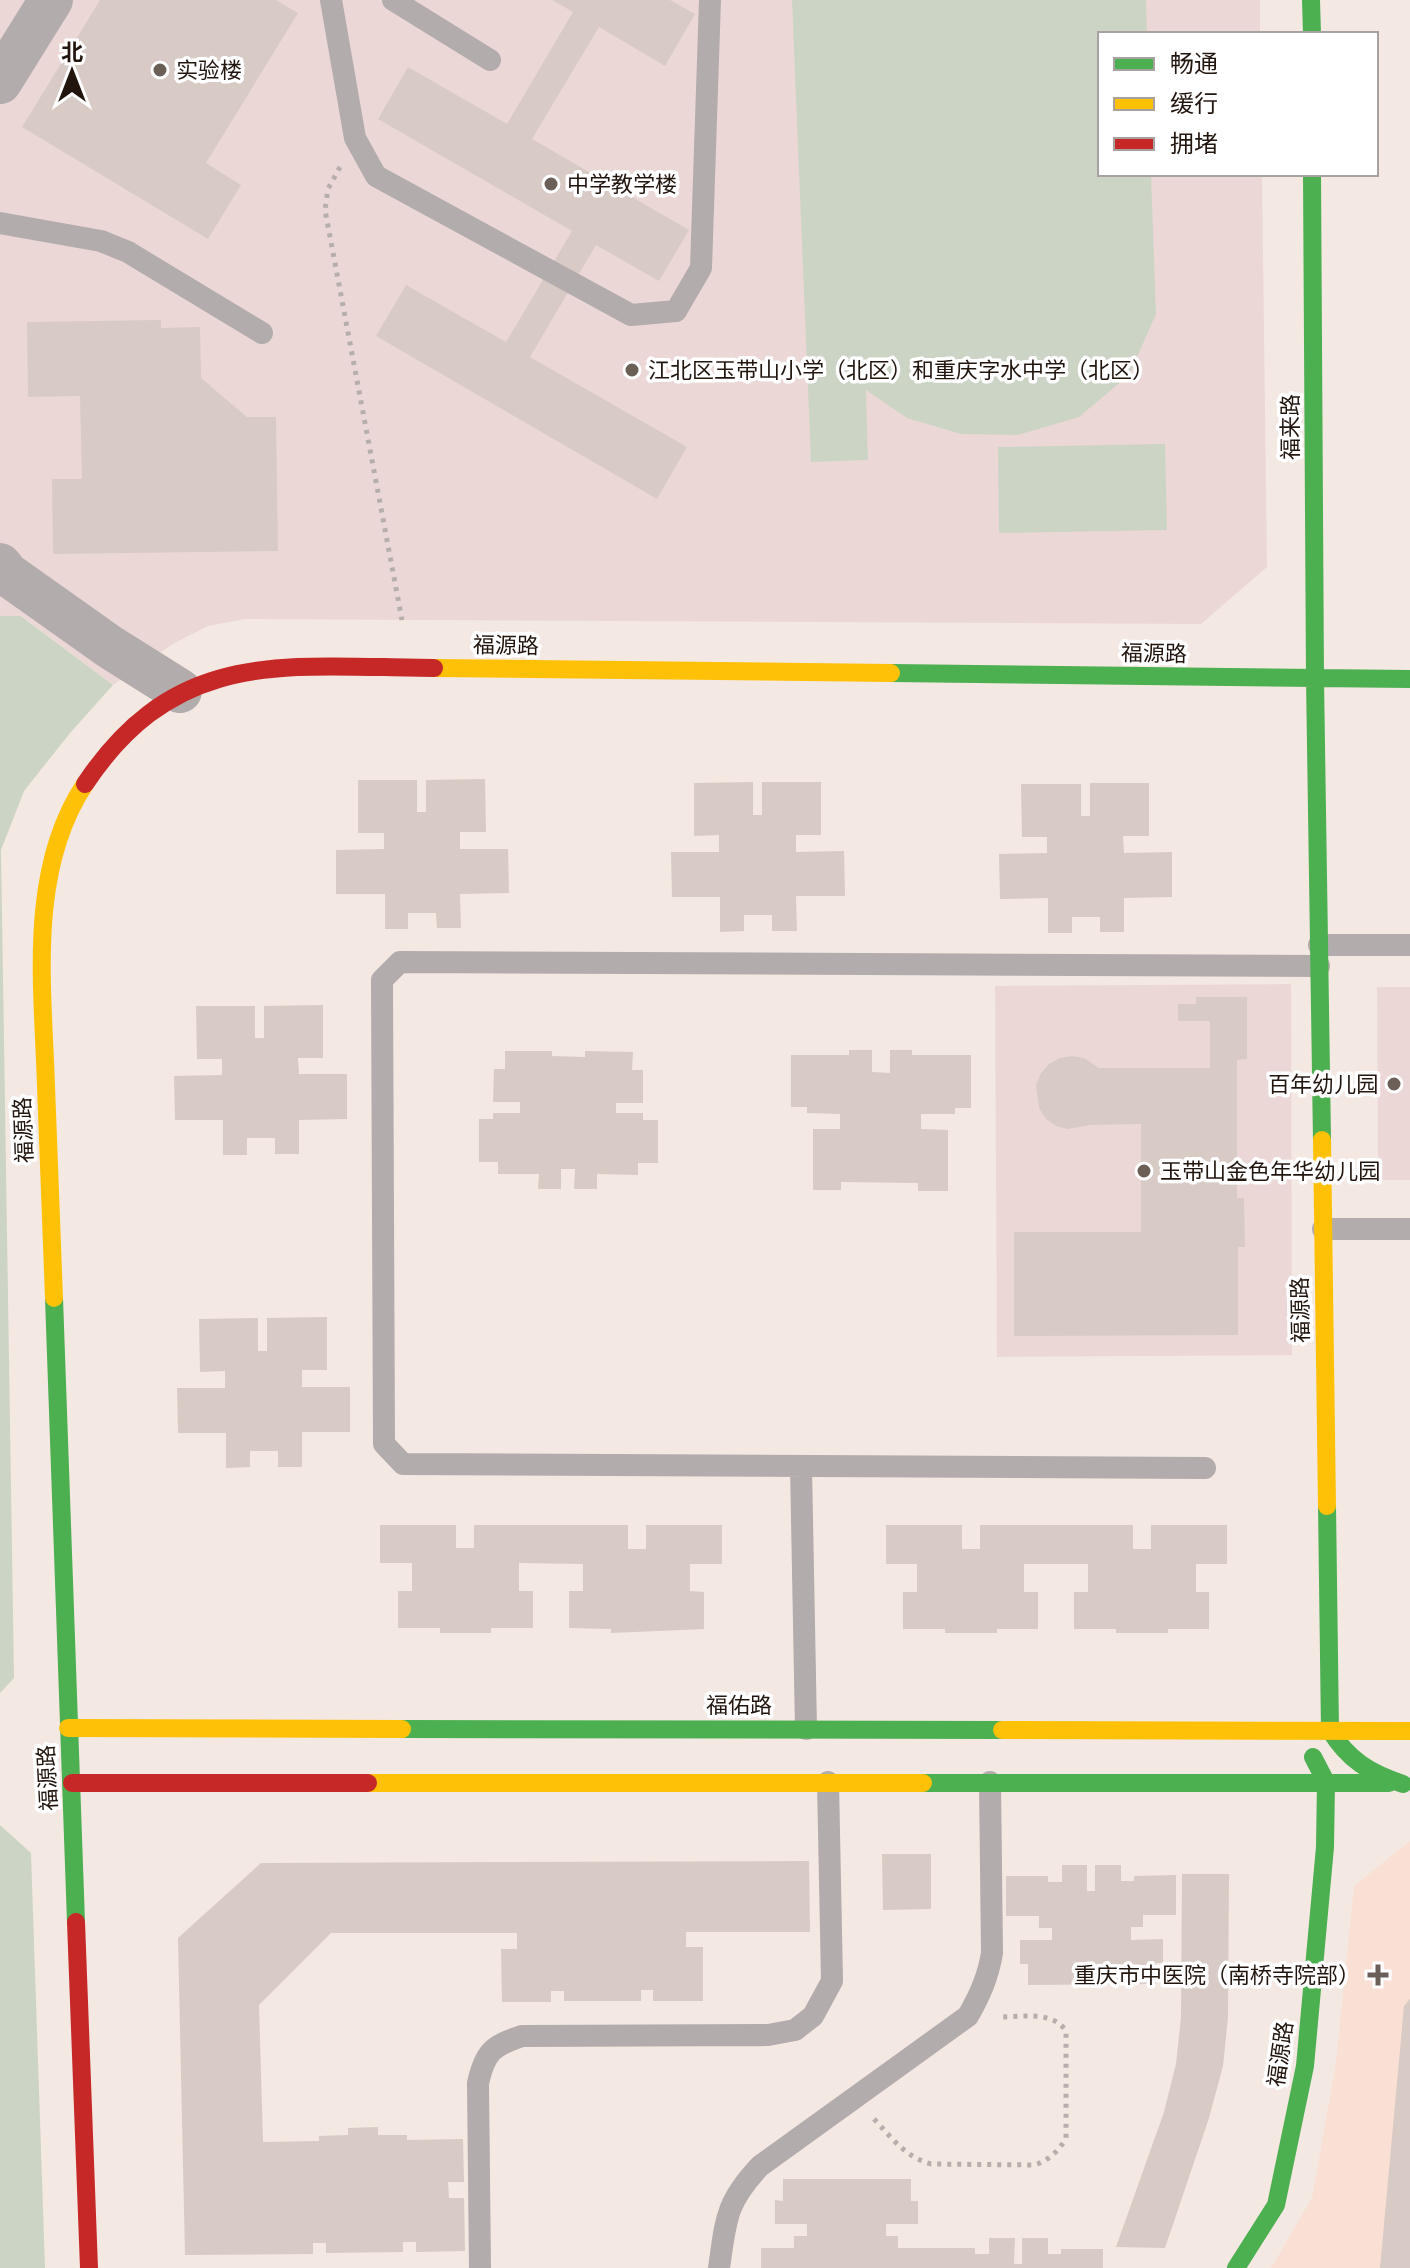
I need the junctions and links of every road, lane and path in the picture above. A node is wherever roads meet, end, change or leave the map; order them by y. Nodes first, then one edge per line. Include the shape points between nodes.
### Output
1 (51, 0) edge
2 (331, 0) edge
3 (393, 0) edge
4 (710, 0) edge
5 (1311, 0) edge
6 (1312, 32) edge
7 (490, 60) dead end
8 (0, 82) edge
9 (355, 138) junction
10 (1312, 176) edge
11 (0, 223) edge
12 (262, 333) dead end
13 (0, 565) edge
14 (402, 620) dead end
15 (1315, 679) junction
16 (1410, 679) edge
17 (180, 691) junction
18 (1410, 945) edge
19 (1319, 956) junction
20 (1323, 1229) junction
21 (1410, 1229) edge
22 (801, 1466) junction
23 (1205, 1468) dead end
24 (1329, 1663) junction
25 (1312, 1697) dead end
26 (1298, 1710) dead end
27 (68, 1728) junction
28 (806, 1729) junction
29 (1257, 1729) junction
30 (1330, 1730) junction
31 (1410, 1731) edge
32 (828, 1782) junction
33 (990, 1782) junction
34 (1326, 1782) junction
35 (72, 1783) junction
36 (1407, 1784) edge
37 (1365, 1801) dead end
38 (1341, 1823) dead end
39 (1325, 1847) junction
40 (968, 2016) junction
41 (855, 2098) junction
42 (89, 2268) edge
43 (480, 2268) edge
44 (719, 2268) edge
45 (1236, 2268) edge

1 - 8 street
2 - 9 lane
3 - 7 lane
4 - 9 lane via 701,268 676,311 631,315 617,308 376,176
5 - 6 street
9 - 14 path via 328,189 325,210
10 - 15 street, 福来路
11 - 12 lane via 101,241 128,252
13 - 17 street via 110,647
15 - 16 street
15 - 17 street, 福源路 via 316,667 228,675
15 - 19 street, 福源路
17 - 27 street, 福源路 via 149,711 106,753 69,813 49,876 41,944
18 - 19 lane
19 - 20 street, 福源路
19 - 22 lane via 400,962 382,980 384,1444 403,1464
20 - 21 lane
20 - 24 street, 福源路
22 - 23 lane
22 - 28 lane
24 - 25 street
24 - 30 street, 福源路
26 - 29 street
27 - 28 street, 福佑路
27 - 35 street, 福源路
28 - 29 street, 福佑路
29 - 30 street, 福佑路
29 - 34 street via 1306,1749
30 - 31 street, 福佑路
30 - 36 street via 1356,1766
32 - 33 street
32 - 35 street
32 - 43 lane via 832,1981 813,2016 795,2030 768,2035 522,2036 499,2043 483,2059 478,2083
33 - 34 street
33 - 40 lane via 992,1953 985,1984
34 - 36 street
34 - 39 street, 福源路
35 - 42 street, 福源路
36 - 37 street
38 - 39 street
39 - 45 street, 福源路 via 1305,2066 1276,2205
40 - 41 lane
40 - 41 path via 1048,2017 1066,2031 1066,2138 1048,2159 1035,2165 931,2164 915,2159
41 - 44 lane via 760,2166 739,2188 726,2214

